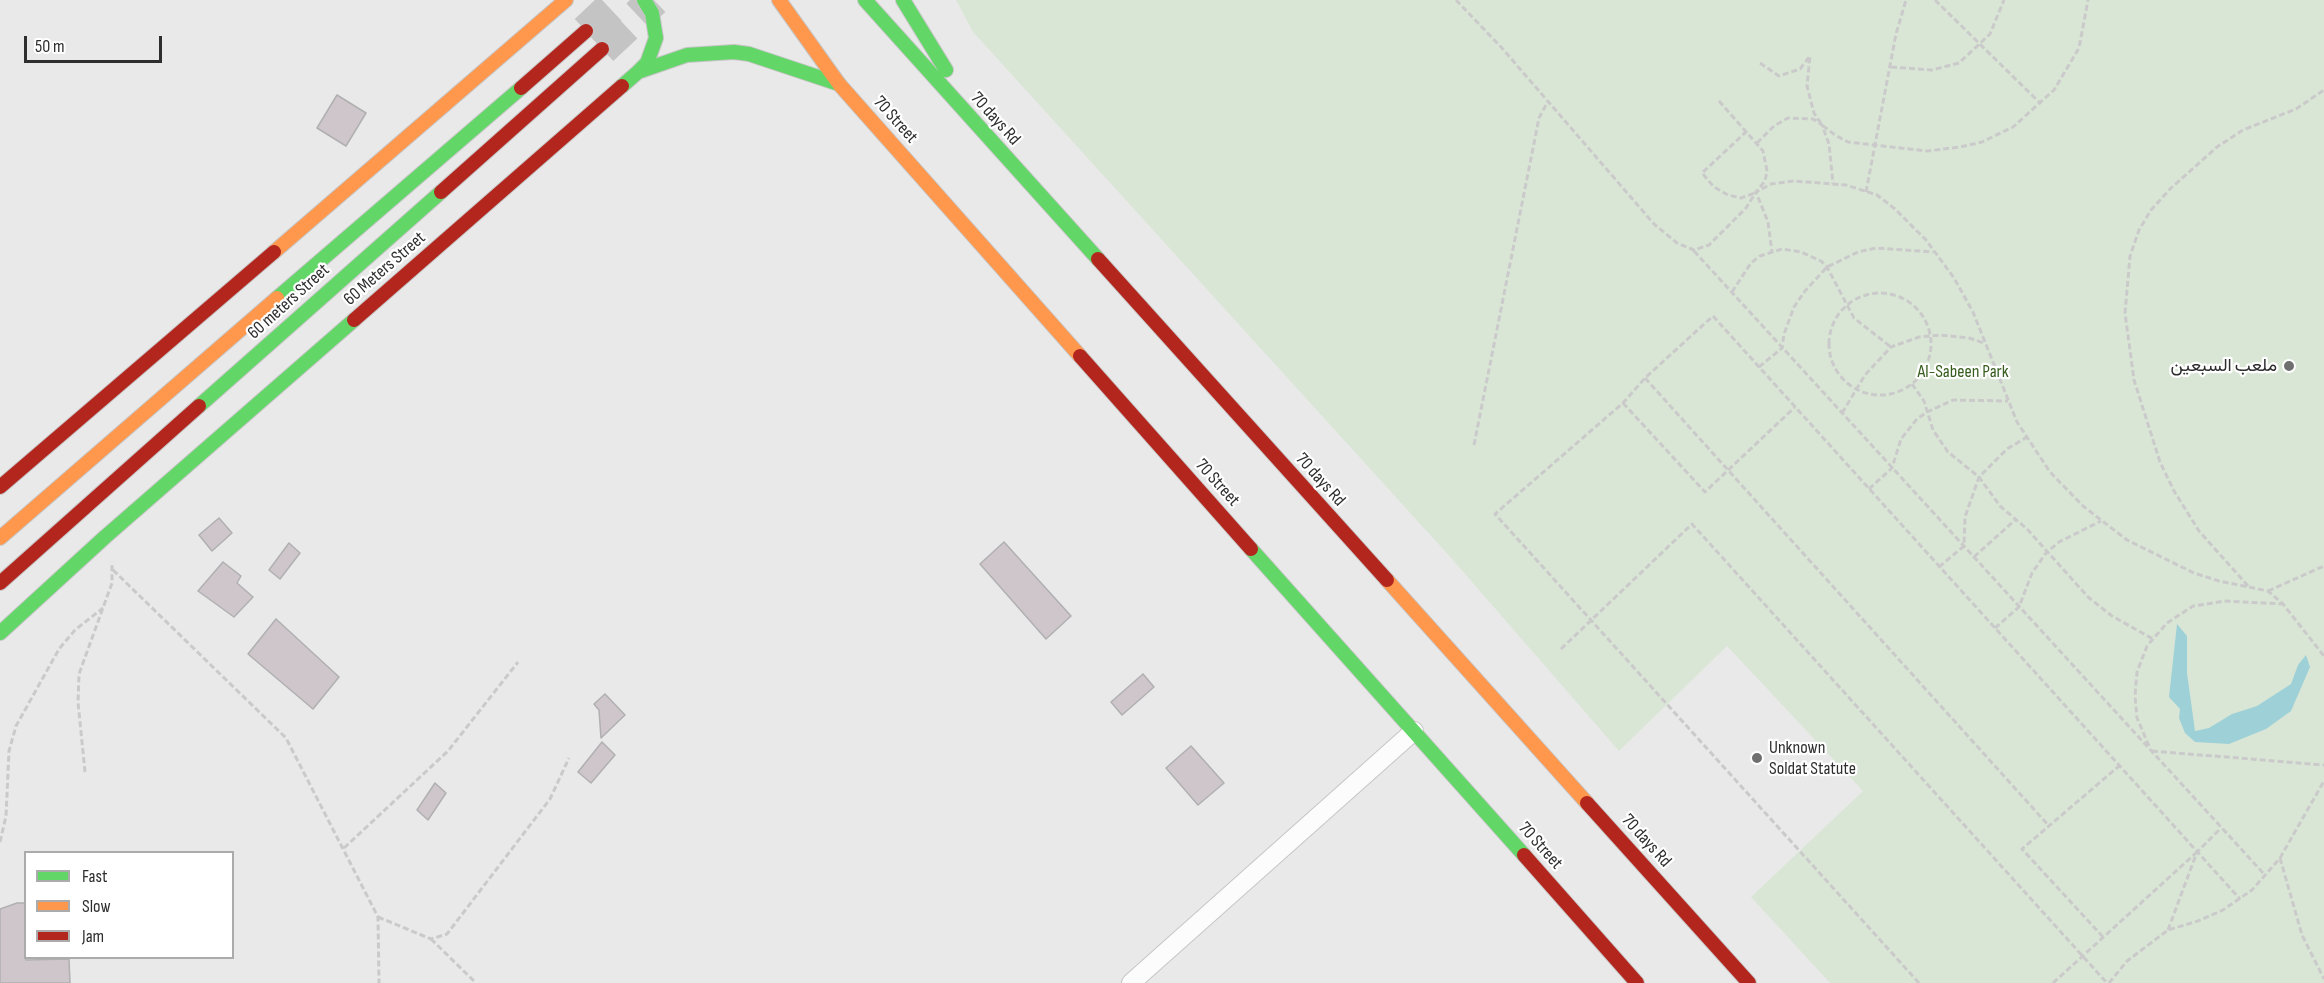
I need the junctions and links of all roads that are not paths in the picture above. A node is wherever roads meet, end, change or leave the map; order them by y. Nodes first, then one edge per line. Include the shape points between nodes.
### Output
1 (566, 0) edge
2 (644, 0) edge
3 (779, 0) edge
4 (865, 0) edge
5 (903, 0) edge
6 (586, 31) tunnel mouth
7 (602, 49) tunnel mouth
8 (639, 72) junction
9 (839, 84) junction
10 (985, 134) junction
11 (0, 487) edge
12 (0, 538) edge
13 (0, 583) edge
14 (0, 633) edge
15 (1414, 731) junction
16 (1131, 983) edge
17 (1638, 983) edge
18 (1749, 983) edge

1 - 11 main road
2 - 8 main road via 652,13 656,38 647,63
3 - 9 main road, 70 Street
4 - 10 main road, 70 days Rd
5 - 10 main road
6 - 12 main road, 60 meters Street
7 - 13 main road, 60 meters Street
8 - 9 main road, 60 Meters Street via 687,55 734,52
8 - 14 main road, 60 Meters Street
9 - 15 main road, 70 Street
10 - 18 main road, 70 days Rd
15 - 16 street
15 - 17 main road, 70 Street

